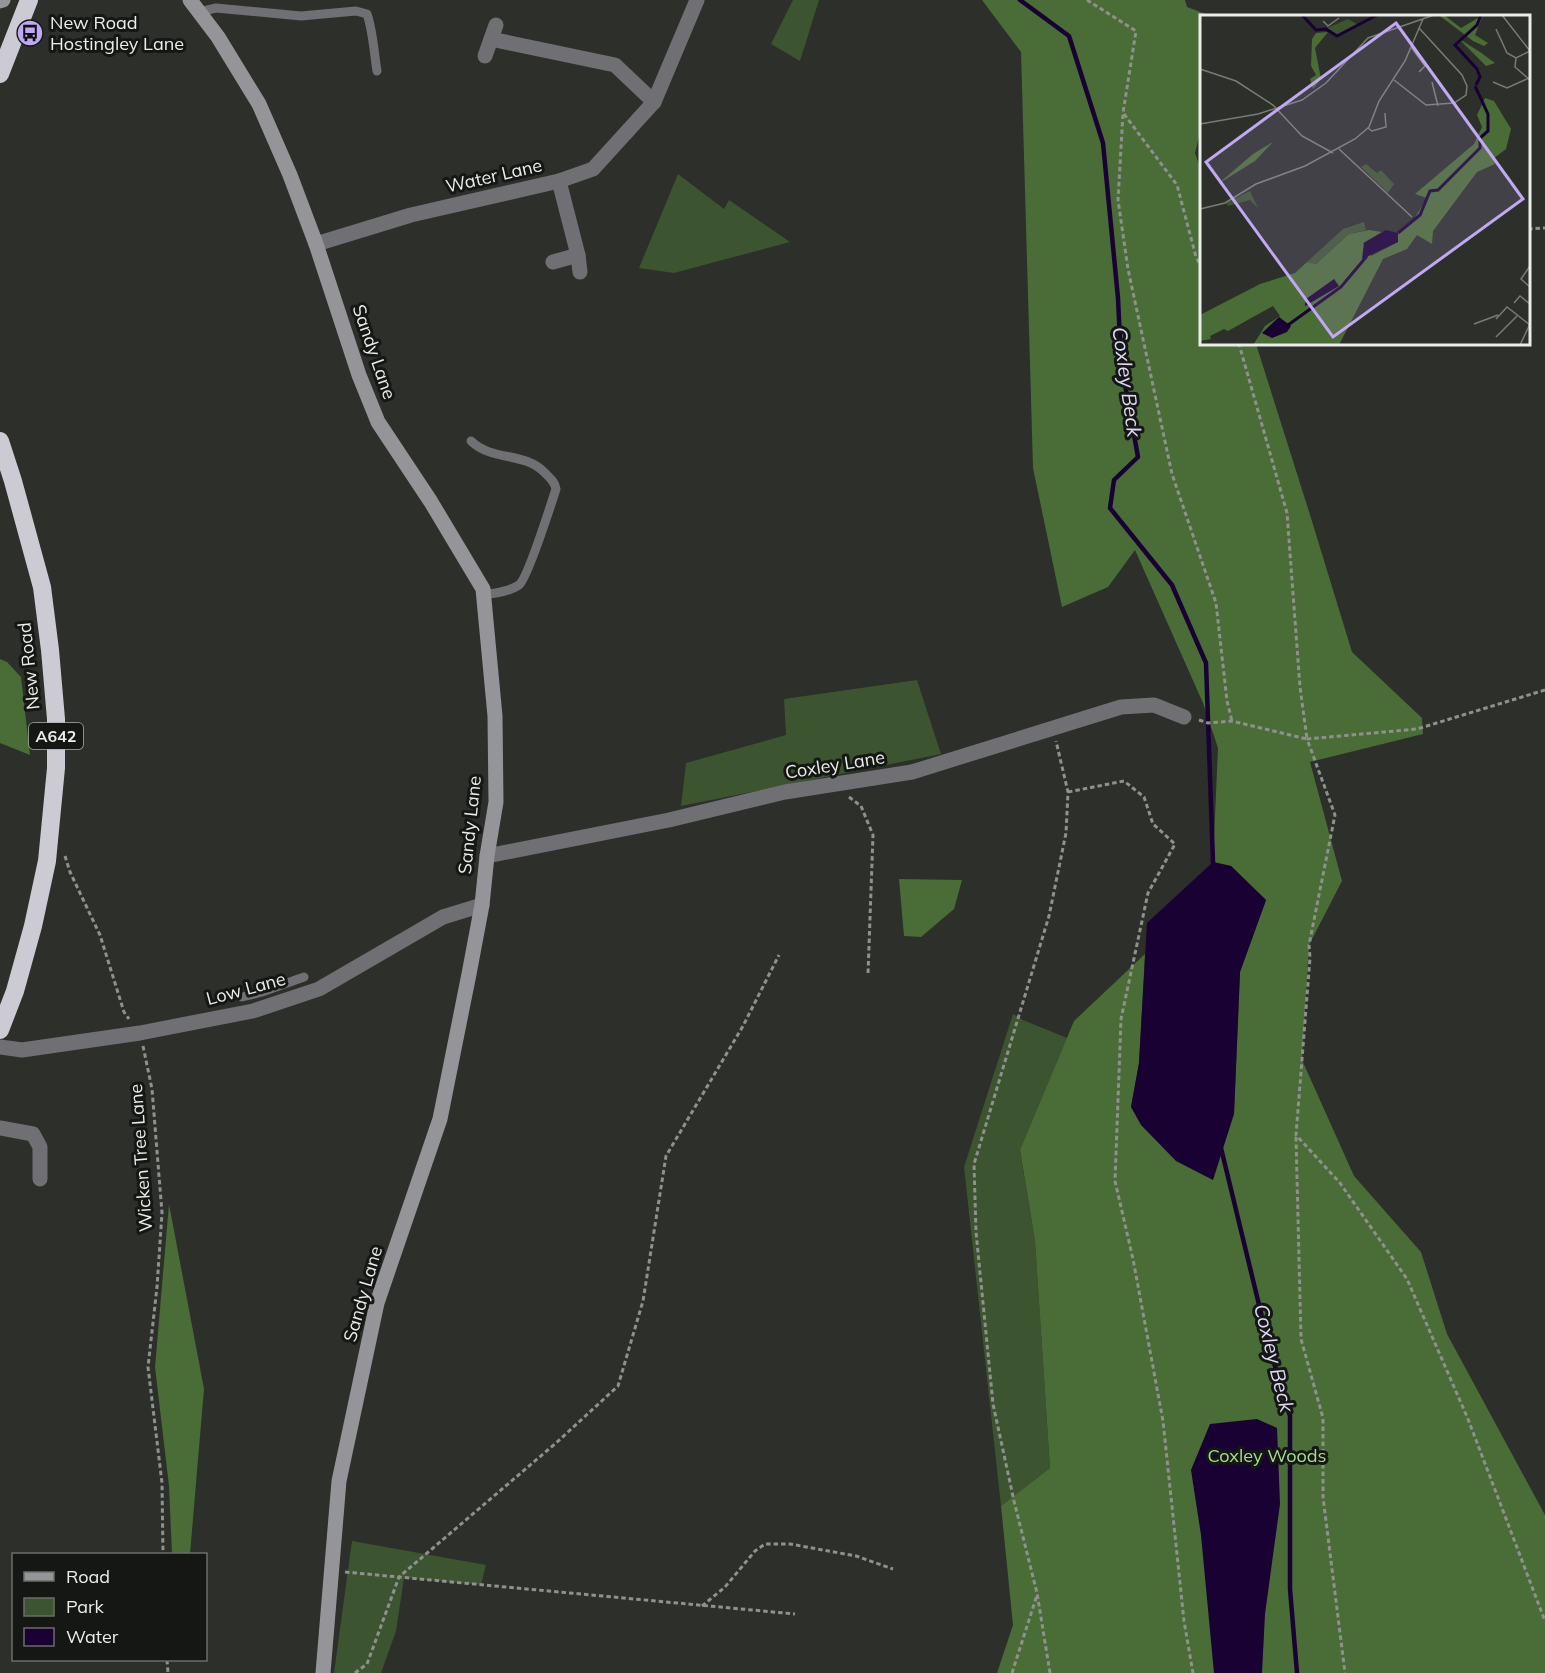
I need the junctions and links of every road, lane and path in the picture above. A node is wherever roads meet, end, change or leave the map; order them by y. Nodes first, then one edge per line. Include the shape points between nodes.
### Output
1 (29, 0) edge
2 (697, 0) edge
3 (1087, 0) edge
4 (195, 6) edge
5 (485, 56) dead end
6 (377, 71) dead end
7 (0, 75) edge
8 (654, 102) junction
9 (1123, 113) junction
10 (559, 181) junction
11 (1545, 228) edge
12 (1530, 229) edge
13 (316, 244) junction
14 (578, 255) junction
15 (553, 262) dead end
16 (1200, 264) edge
17 (580, 272) dead end
18 (1239, 345) edge
19 (0, 441) edge
20 (471, 441) dead end
21 (483, 595) junction
22 (1545, 690) edge
23 (1184, 717) joint
24 (1232, 721) junction
25 (1053, 728) junction
26 (1307, 739) junction
27 (833, 785) junction
28 (1068, 792) junction
29 (64, 853) dead end
30 (487, 856) junction
31 (482, 905) junction
32 (779, 955) dead end
33 (867, 974) dead end
34 (304, 977) dead end
35 (242, 997) dead end
36 (264, 999) junction
37 (0, 1030) edge
38 (140, 1033) junction
39 (0, 1047) edge
40 (0, 1128) edge
41 (1296, 1135) junction
42 (40, 1179) dead end
43 (163, 1553) edge
44 (893, 1569) dead end
45 (332, 1571) junction
46 (399, 1577) junction
47 (1038, 1593) junction
48 (702, 1606) junction
49 (795, 1614) dead end
50 (1545, 1621) edge
51 (323, 1673) edge
52 (355, 1673) edge
53 (1012, 1673) edge
54 (1050, 1673) edge
55 (1193, 1673) edge
56 (1345, 1673) edge

1 - 7 highway
2 - 8 street, Water Lane
3 - 9 path via 1136,31
4 - 6 lane via 301,16 356,11 367,14
4 - 13 street, Sandy Lane via 259,104
5 - 8 street via 494,32 615,65
8 - 10 street, Water Lane via 593,169
9 - 16 path via 1177,185
9 - 24 path via 1118,200 1128,269 1172,474 1216,603
10 - 13 street, Water Lane via 411,215
10 - 14 street
11 - 12 path
13 - 21 street, Sandy Lane via 378,422 431,501
14 - 15 street
14 - 17 street
18 - 26 path via 1287,513
19 - 37 highway, New Road / A642 via 42,587 51,650 56,768 47,861 38,904 15,991
20 - 21 lane via 495,455 519,458 539,467 556,489 520,584
21 - 30 street, Sandy Lane via 495,727 495,802
22 - 26 path via 1417,729
23 - 24 path via 1208,723
23 - 25 street, Coxley Lane via 1154,705 1121,707
24 - 26 path
25 - 27 street, Coxley Lane via 912,772
25 - 28 path
26 - 41 path via 1335,815 1309,945
27 - 30 street, Coxley Lane
27 - 33 path via 861,806 873,835
28 - 47 path via 1066,833 1049,916 974,1164 976,1232 993,1404
28 - 55 path via 1124,780 1144,796 1153,824 1175,844 1148,893 1121,1019 1115,1180 1163,1421
29 - 38 path, Wicken Tree Lane via 100,935 124,1012
30 - 31 street, Sandy Lane
31 - 36 street, Low Lane via 443,917 320,989
31 - 45 street, Sandy Lane via 440,1119 377,1304 339,1481
32 - 46 path via 743,1026 666,1156 643,1301 618,1386
34 - 36 lane
35 - 36 lane
36 - 38 street, Low Lane via 253,1011
38 - 39 street, Low Lane via 22,1050
38 - 43 path, Wicken Tree Lane via 152,1089 162,1213 148,1368 162,1484
40 - 42 street via 33,1134 40,1147
41 - 50 path via 1340,1183 1407,1279 1468,1419
41 - 56 path via 1301,1339 1323,1418 1323,1497
44 - 48 path via 856,1556 790,1544 765,1544
45 - 46 path
45 - 51 street, Sandy Lane
46 - 48 path
46 - 52 path via 367,1664
47 - 53 path
47 - 54 path
48 - 49 path

